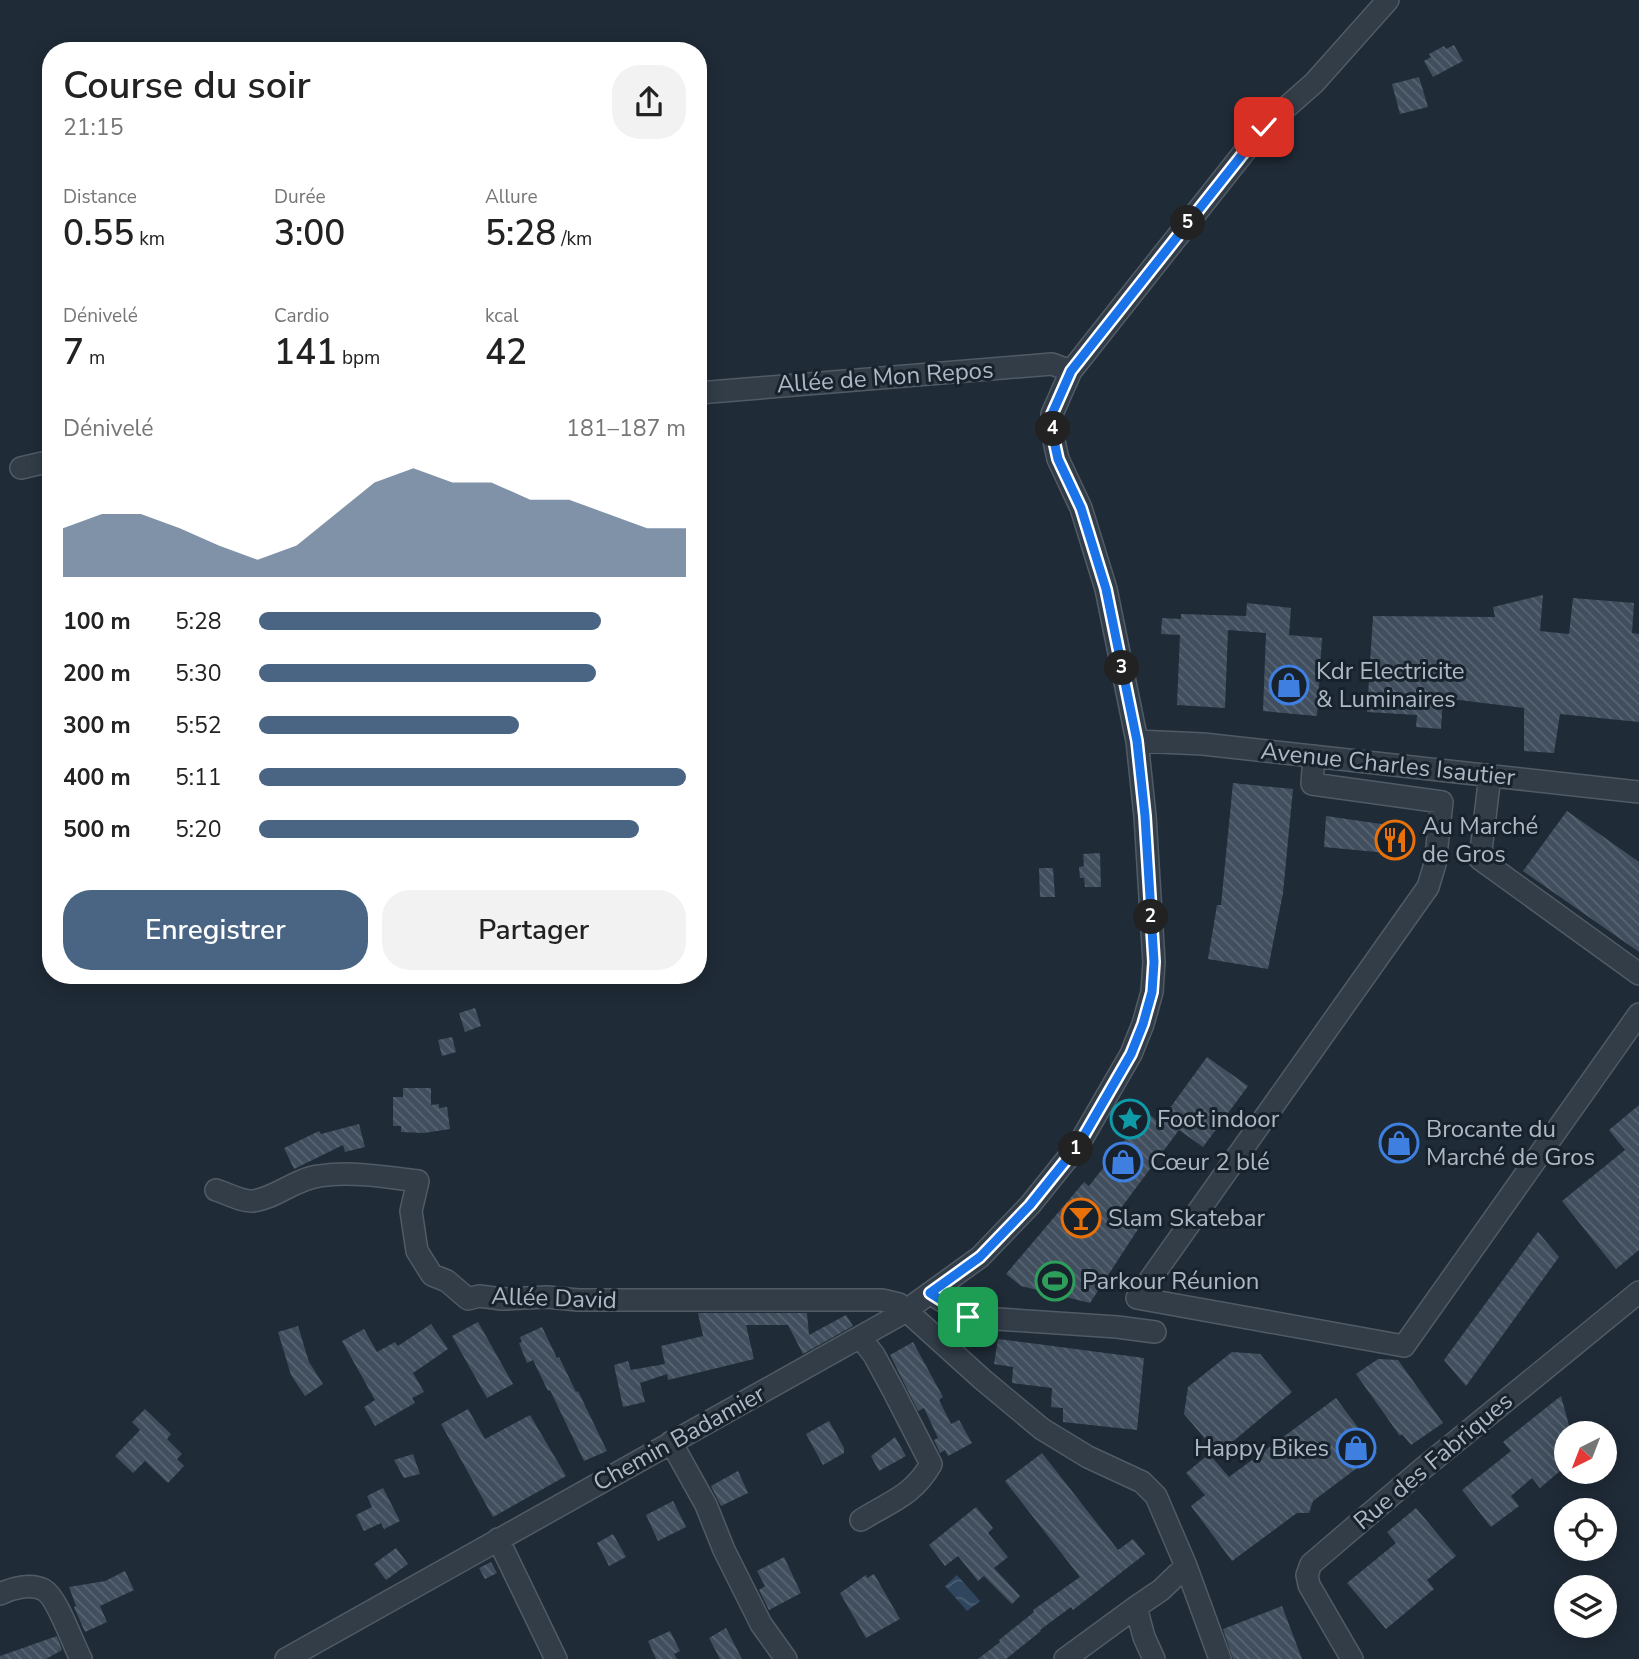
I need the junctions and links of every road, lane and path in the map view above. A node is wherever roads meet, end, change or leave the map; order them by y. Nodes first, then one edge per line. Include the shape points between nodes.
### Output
1 (1388, 0) edge
2 (1071, 371) junction
3 (707, 392) edge
4 (42, 463) edge
5 (22, 468) dead end
6 (1137, 741) junction
7 (1314, 756) junction
8 (1490, 775) junction
9 (1639, 792) edge
10 (1639, 974) edge
11 (1639, 1014) edge
12 (216, 1189) dead end
13 (1639, 1292) edge
14 (930, 1293) junction
15 (906, 1311) junction
16 (1155, 1332) dead end
17 (860, 1337) junction
18 (671, 1442) junction
19 (861, 1520) dead end
20 (498, 1539) junction
21 (1186, 1566) junction
22 (0, 1594) edge
23 (1136, 1607) junction
24 (81, 1659) edge
25 (286, 1659) edge
26 (556, 1659) edge
27 (786, 1659) edge
28 (1065, 1659) edge
29 (1154, 1659) edge
30 (1220, 1659) edge
31 (1352, 1659) edge

1 - 2 street, Chemin Badamier via 1314,83 1264,127
2 - 3 street, Allée de Mon Repos via 1052,364
2 - 6 street, Chemin Badamier via 1052,414 1053,436 1106,589
4 - 5 street
6 - 7 street, Avenue Charles Isautier
6 - 14 street, Chemin Badamier via 1154,962 1143,1024 1116,1084 1079,1144 980,1257
7 - 8 street, Avenue Charles Isautier
7 - 11 street via 1312,784 1442,802 1428,887 1138,1298 1241,1307 1404,1346
8 - 9 street, Avenue Charles Isautier
8 - 10 street via 1480,859
12 - 15 street, Allée David via 250,1202 317,1176 418,1181 411,1212 417,1251 432,1275 468,1299 882,1300
13 - 31 street, Rue des Fabriques via 1311,1563 1309,1585
14 - 15 street, Chemin Badamier
14 - 16 street via 968,1317
15 - 17 street, Chemin Badamier
15 - 21 street via 1042,1429 1088,1458 1142,1482 1156,1496
17 - 18 street, Chemin Badamier
17 - 19 street via 886,1376 931,1464 908,1493
18 - 20 street, Chemin Badamier
18 - 27 street via 761,1624
20 - 25 street, Chemin Badamier
20 - 26 street
21 - 23 street
21 - 30 street
22 - 24 street via 13,1588 46,1591
23 - 28 street
23 - 29 street

